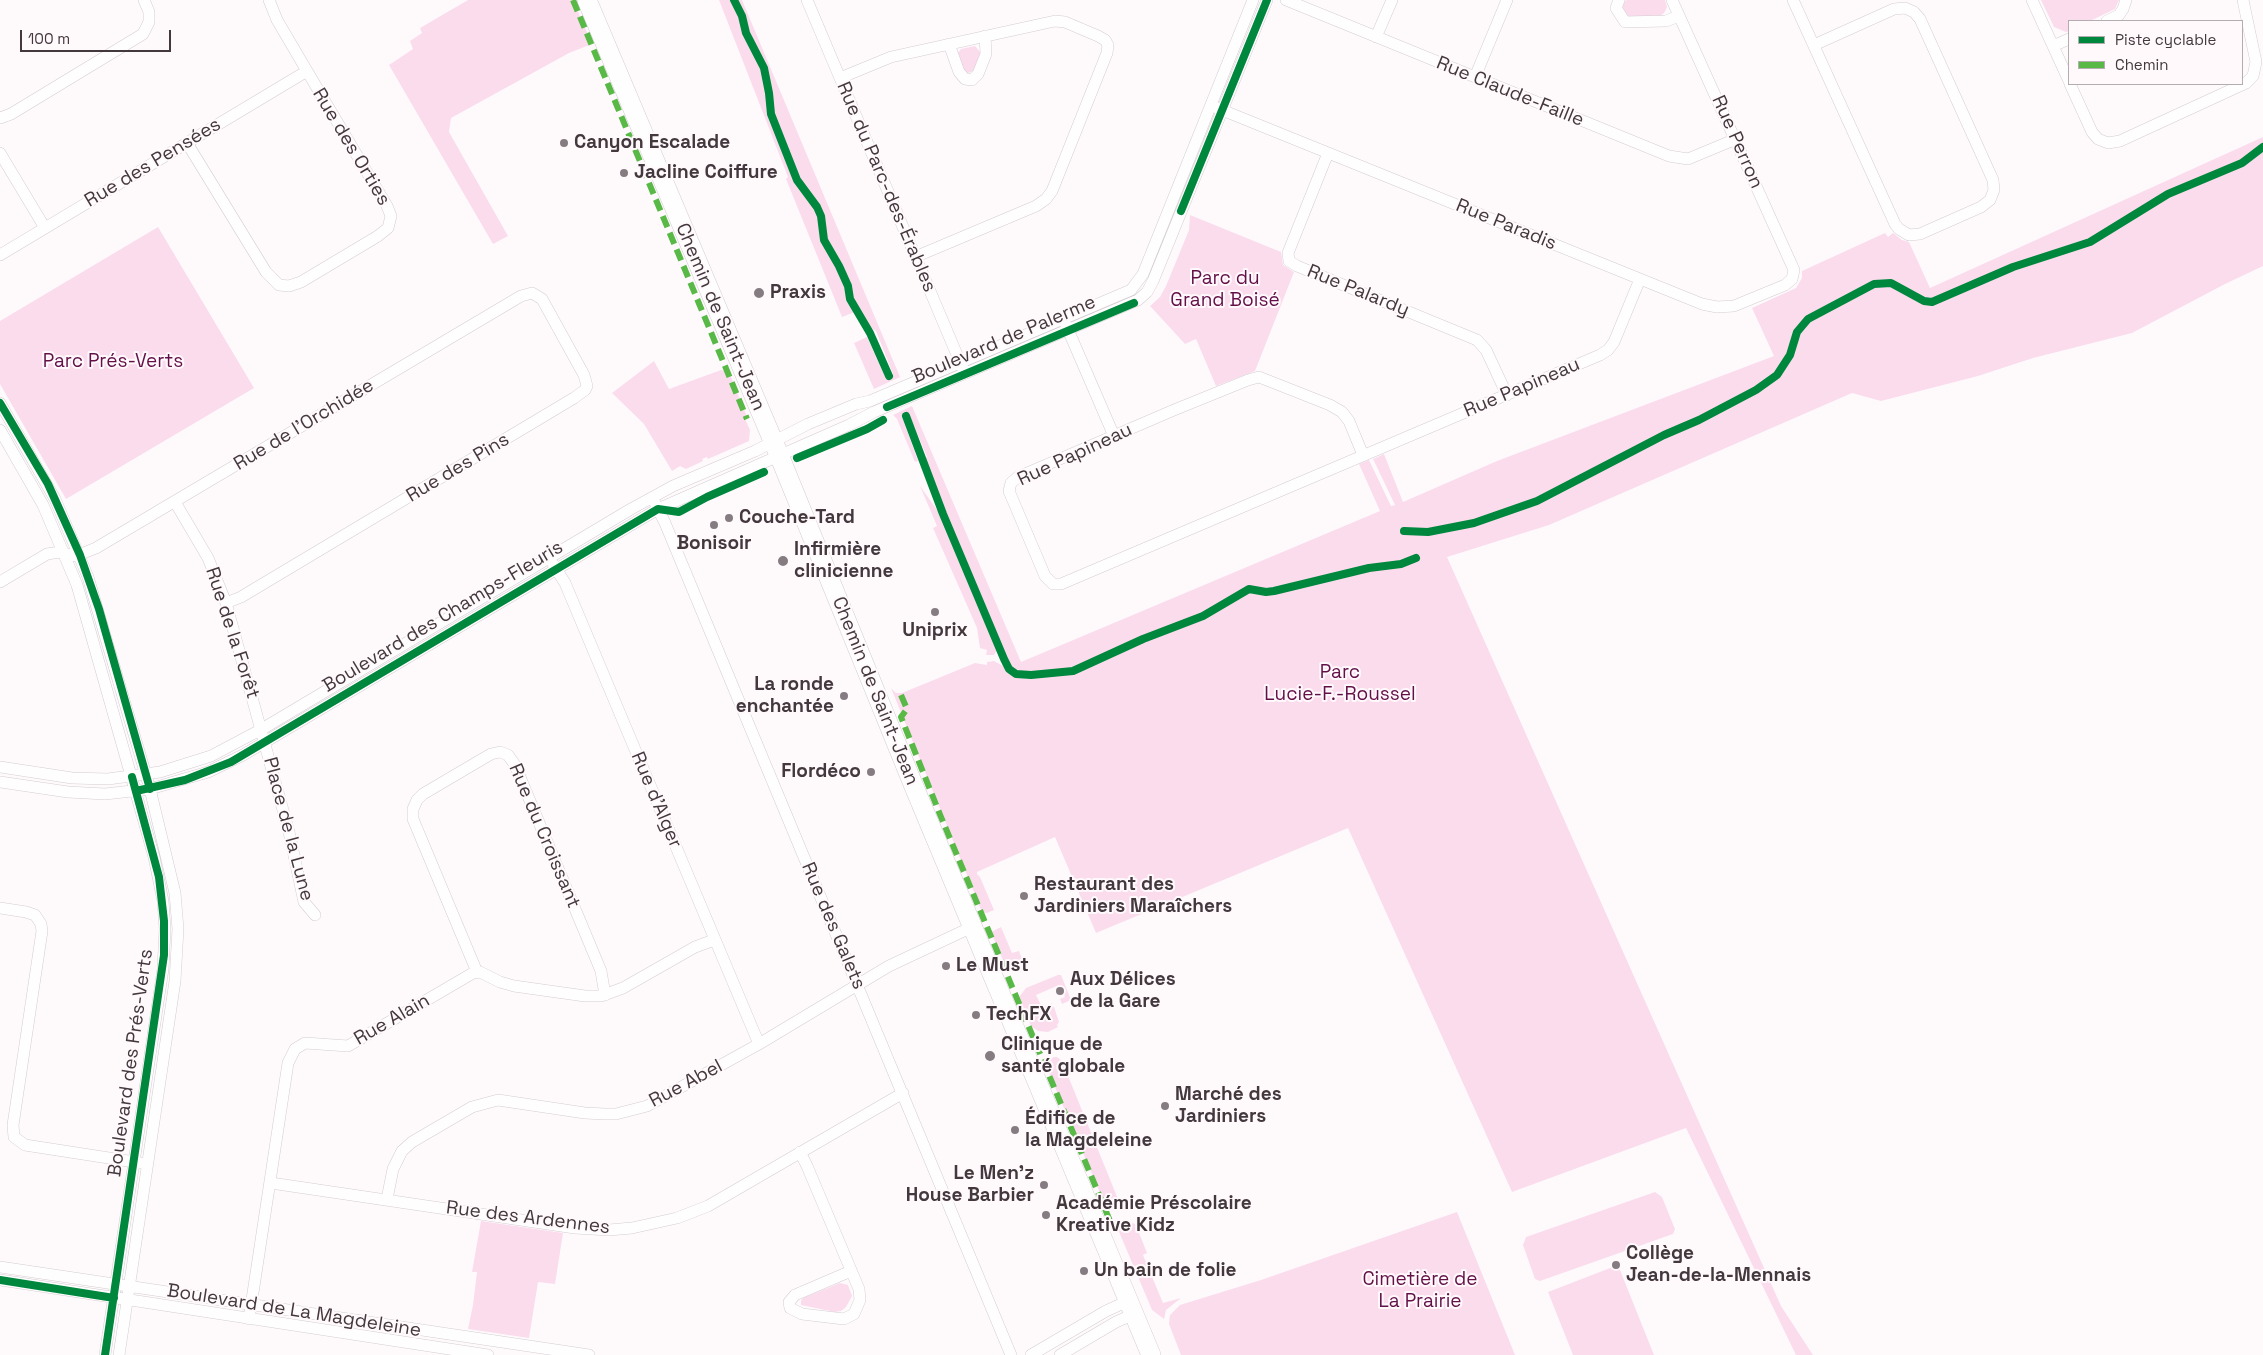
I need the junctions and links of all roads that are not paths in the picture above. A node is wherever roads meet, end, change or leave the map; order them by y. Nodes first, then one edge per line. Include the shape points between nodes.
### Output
1 (144, 0) edge
2 (269, 0) edge
3 (587, 0) edge
4 (807, 0) edge
5 (1253, 0) edge
6 (1267, 0) edge
7 (1286, 0) edge
8 (1392, 0) edge
9 (1508, 0) edge
10 (1619, 0) edge
11 (1672, 0) edge
12 (1793, 0) edge
13 (2032, 0) edge
14 (2126, 0) edge
15 (2243, 0) edge
16 (1679, 16) junction
17 (2109, 20) edge
18 (985, 36) junction
19 (1376, 37) junction
20 (2068, 39) edge
21 (949, 44) junction
22 (1814, 45) junction
23 (2053, 46) junction
24 (307, 71) junction
25 (1475, 77) junction
26 (840, 78) junction
27 (2068, 78) edge
28 (2243, 84) edge
29 (2071, 85) edge
30 (2242, 85) edge
31 (1211, 105) junction
32 (1222, 110) junction
33 (0, 118) edge
34 (1736, 138) junction
35 (187, 143) junction
36 (0, 153) edge
37 (1328, 153) junction
38 (45, 228) junction
39 (0, 255) edge
40 (915, 257) junction
41 (1794, 270) joint
42 (1640, 279) junction
43 (527, 294) joint
44 (1064, 319) junction
45 (1068, 330) junction
46 (960, 362) junction
47 (965, 374) junction
48 (1507, 395) junction
49 (0, 403) edge
50 (0, 430) edge
51 (1114, 436) junction
52 (21, 439) junction
53 (776, 448) junction
54 (5, 449) edge
55 (1363, 454) junction
56 (652, 498) junction
57 (175, 502) junction
58 (658, 508) junction
59 (64, 552) junction
60 (80, 555) junction
61 (549, 558) junction
62 (556, 569) junction
63 (0, 582) edge
64 (226, 603) junction
65 (262, 728) junction
66 (265, 742) junction
67 (0, 767) edge
68 (145, 775) junction
69 (132, 777) junction
70 (0, 782) edge
71 (150, 789) junction
72 (136, 791) junction
73 (0, 908) edge
74 (315, 915) dead end
75 (972, 928) junction
76 (714, 940) junction
77 (477, 972) junction
78 (858, 985) junction
79 (605, 995) junction
80 (759, 1044) junction
81 (903, 1093) junction
82 (800, 1152) junction
83 (134, 1162) junction
84 (148, 1164) junction
85 (271, 1183) junction
86 (387, 1200) junction
87 (0, 1267) edge
88 (851, 1271) junction
89 (0, 1280) edge
90 (116, 1284) junction
91 (129, 1286) junction
92 (114, 1298) junction
93 (127, 1300) junction
94 (252, 1305) junction
95 (1131, 1308) junction
96 (249, 1319) junction
97 (491, 1341) junction
98 (105, 1355) edge
99 (119, 1355) edge
100 (488, 1355) edge
101 (588, 1355) edge
102 (1011, 1355) edge
103 (1031, 1355) edge
104 (1060, 1355) edge
105 (1151, 1355) edge

1 - 33 street via 150,22 143,34
2 - 24 street, Rue des Orties
3 - 53 main road, Chemin de Saint-Jean
4 - 26 street, Rue du Parc-des-Érables
5 - 31 street, Boulevard de Palerme
6 - 32 street, Boulevard de Palerme
7 - 19 street, Rue Claude-Faille
8 - 19 street
9 - 25 street
10 - 16 street via 1616,8 1625,22 1666,21
11 - 16 street, Rue Perron
12 - 22 street
13 - 23 street
14 - 17 street via 2122,12
15 - 28 street via 2256,62 2253,76
16 - 34 street, Rue Perron
18 - 21 street
18 - 21 street via 986,54 972,80 965,79 959,72
18 - 40 street via 1061,21 1102,38 1109,47 1046,199
19 - 25 street, Rue Claude-Faille
20 - 23 street
21 - 26 street via 891,57
22 - 22 street via 1899,229 1909,235 1920,234 1990,200 1993,180 1914,12 1905,8 1894,9
23 - 27 street
24 - 35 street, Rue des Pensées
24 - 35 street, Rue des Orties via 390,211 388,228 361,246 295,285 284,286 274,282
25 - 34 street, Rue Claude-Faille via 1676,158 1694,157
26 - 40 street, Rue du Parc-des-Érables
29 - 30 street via 2092,132 2108,143 2120,141
31 - 32 street, Rue Paradis
31 - 44 street, Boulevard de Palerme via 1139,281 1131,290
32 - 37 street, Rue Paradis
32 - 45 street, Boulevard de Palerme via 1150,287 1134,303
34 - 41 street, Rue Perron
35 - 38 street, Rue des Pensées
36 - 38 street
37 - 42 street, Rue Paradis
37 - 48 street, Rue Palardy via 1288,253 1289,261 1476,340 1486,350
38 - 39 street, Rue des Pensées
40 - 46 street, Rue du Parc-des-Érables
41 - 42 street, Rue Paradis via 1792,279 1784,285 1742,304 1726,307 1702,304
42 - 48 street, Rue Papineau via 1608,350
43 - 57 street, Rue de l'Orchidée
43 - 64 street, Rue des Pins via 538,296 545,304 584,375 585,390 242,597
44 - 45 street
44 - 46 street, Boulevard de Palerme
45 - 47 street, Boulevard de Palerme
45 - 51 street
46 - 47 street, Rue du Parc-des-Érables
46 - 53 street, Boulevard de Palerme via 808,424
47 - 53 street, Boulevard de Palerme
48 - 55 street, Rue Papineau
49 - 52 street, Boulevard des Prés-Verts
50 - 54 street, Boulevard des Prés-Verts
51 - 55 street, Rue Papineau via 1259,377 1342,412
51 - 55 street, Rue Papineau via 1018,477 1011,483 1009,491 1014,504 1045,576 1053,584 1061,584
52 - 54 street
52 - 60 street, Boulevard des Prés-Verts via 55,499
53 - 56 street, Boulevard des Champs-Fleuris via 695,476
53 - 58 street, Boulevard des Champs-Fleuris
53 - 75 main road, Chemin de Saint-Jean
54 - 59 street, Boulevard des Prés-Verts via 43,505
56 - 58 street, Rue des Galets
56 - 61 street, Boulevard des Champs-Fleuris
57 - 60 street, Rue de l'Orchidée
57 - 64 street, Rue de la Forêt via 208,558
58 - 62 street, Boulevard des Champs-Fleuris
58 - 78 street, Rue des Galets
59 - 60 street
59 - 63 street via 46,554
59 - 69 street, Boulevard des Prés-Verts via 85,612
60 - 68 street, Boulevard des Prés-Verts via 99,609
61 - 62 street, Rue d'Alger
61 - 65 street, Boulevard des Champs-Fleuris
62 - 66 street, Boulevard des Champs-Fleuris
62 - 76 street, Rue d'Alger via 569,592
64 - 65 street, Rue de la Forêt
65 - 66 street, Rue de la Forêt
65 - 68 street, Boulevard des Champs-Fleuris via 200,760
66 - 71 street, Boulevard des Champs-Fleuris via 208,772
66 - 74 street, Place de la Lune via 304,902
67 - 69 street, Boulevard des Champs-Fleuris via 85,779
68 - 69 street, Boulevard des Champs-Fleuris
68 - 71 street, Boulevard des Prés-Verts
69 - 72 street, Boulevard des Prés-Verts
70 - 72 street, Boulevard des Champs-Fleuris via 80,793
71 - 72 street, Boulevard des Champs-Fleuris
71 - 84 street, Boulevard des Prés-Verts via 173,882 178,940 176,981
72 - 83 street, Boulevard des Prés-Verts via 159,877 165,929 162,976
73 - 83 street via 34,915 42,931 13,1125 14,1137 25,1145
75 - 78 street, Rue Abel via 908,956
75 - 95 main road, Chemin de Saint-Jean
76 - 79 street
76 - 80 street, Rue d'Alger
77 - 79 street via 514,986 585,996
77 - 79 street, Rue du Croissant via 413,819 413,809 423,794 490,754 500,752 508,755 515,765 601,970
77 - 85 street, Rue Alain via 348,1046 305,1043 296,1049 288,1063
78 - 80 street, Rue Abel
78 - 81 street, Rue des Galets
80 - 86 street, Rue Abel via 657,1102 627,1112 595,1114 507,1101 480,1103 407,1146 393,1169
81 - 82 street, Rue des Ardennes
81 - 102 street, Rue des Galets
82 - 86 street, Rue des Ardennes via 697,1211 657,1224 627,1229 575,1228
82 - 88 street
83 - 84 street
83 - 90 street, Boulevard des Prés-Verts
84 - 91 street, Boulevard des Prés-Verts
85 - 86 street, Rue des Ardennes
85 - 94 street, Rue Alain
87 - 90 street, Boulevard de La Magdeleine
88 - 88 street via 795,1294 789,1302 790,1308 802,1314 838,1319 849,1317 858,1309 860,1300
89 - 92 street, Boulevard de La Magdeleine
90 - 91 street, Boulevard de La Magdeleine
90 - 92 street, Boulevard des Prés-Verts
91 - 93 street, Boulevard des Prés-Verts
91 - 94 street, Boulevard de La Magdeleine
92 - 93 street, Boulevard de La Magdeleine
92 - 98 street, Boulevard des Prés-Verts
93 - 96 street, Boulevard de La Magdeleine
93 - 99 street, Boulevard des Prés-Verts
94 - 96 street, Rue Alain
94 - 97 street, Boulevard de La Magdeleine
95 - 103 street via 1106,1311
95 - 104 street via 1116,1322
95 - 105 main road, Chemin de Saint-Jean
96 - 100 street, Boulevard de La Magdeleine
97 - 100 street
97 - 101 street, Boulevard de La Magdeleine

